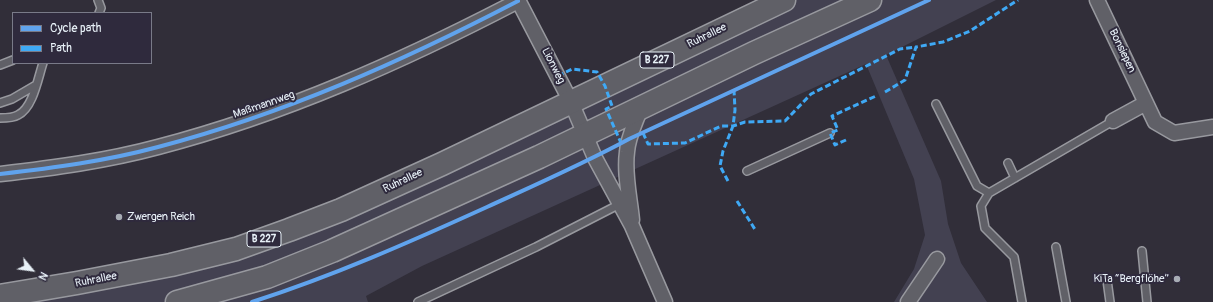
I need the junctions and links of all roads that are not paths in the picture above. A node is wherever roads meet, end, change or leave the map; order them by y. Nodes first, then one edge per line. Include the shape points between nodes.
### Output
1 (98, 0) edge
2 (784, 0) edge
3 (870, 0) edge
4 (1097, 0) edge
5 (518, 1) edge
6 (99, 12) edge
7 (12, 60) edge
8 (43, 64) edge
9 (0, 65) edge
10 (36, 85) junction
11 (571, 102) junction
12 (1146, 102) junction
13 (0, 103) edge
14 (936, 104) dead end
15 (641, 107) junction
16 (0, 118) edge
17 (1114, 121) joint
18 (1213, 127) edge
19 (830, 133) dead end
20 (584, 135) junction
21 (1008, 163) dead end
22 (747, 172) dead end
23 (0, 174) edge
24 (1015, 178) junction
25 (989, 193) junction
26 (620, 204) junction
27 (632, 226) junction
28 (1056, 247) dead end
29 (1142, 251) dead end
30 (938, 259) dead end
31 (1107, 280) dead end
32 (0, 296) edge
33 (177, 302) edge
34 (418, 302) edge
35 (665, 302) edge
36 (908, 302) edge
37 (1022, 302) edge
38 (1066, 302) edge
39 (1110, 302) edge
40 (1147, 302) edge

1 - 6 lane via 101,8
2 - 11 main road, Ruhrallee / B 227
3 - 15 main road
4 - 12 street, Bonsiepen
5 - 11 street, Lionweg
5 - 23 street, Maßmannweg via 468,27 314,97 234,124 158,147 114,157 70,166
7 - 9 lane
8 - 10 lane
10 - 13 lane
10 - 16 lane via 31,102 25,111 17,116
11 - 20 street, Lionweg
11 - 32 main road, Ruhrallee / B 227 via 341,210 236,248 163,266
12 - 17 street
12 - 18 street, Bonsiepen via 1155,122 1174,133
14 - 25 lane via 977,186
15 - 20 main road
15 - 27 street via 626,152
17 - 24 lane
19 - 22 lane
20 - 26 street
20 - 33 main road via 332,251 267,277
21 - 24 lane
24 - 25 lane
25 - 37 lane via 982,206 986,228 1014,257
26 - 27 street
26 - 34 lane via 536,247
27 - 35 street
28 - 38 lane
29 - 40 lane
30 - 36 street
31 - 39 lane

